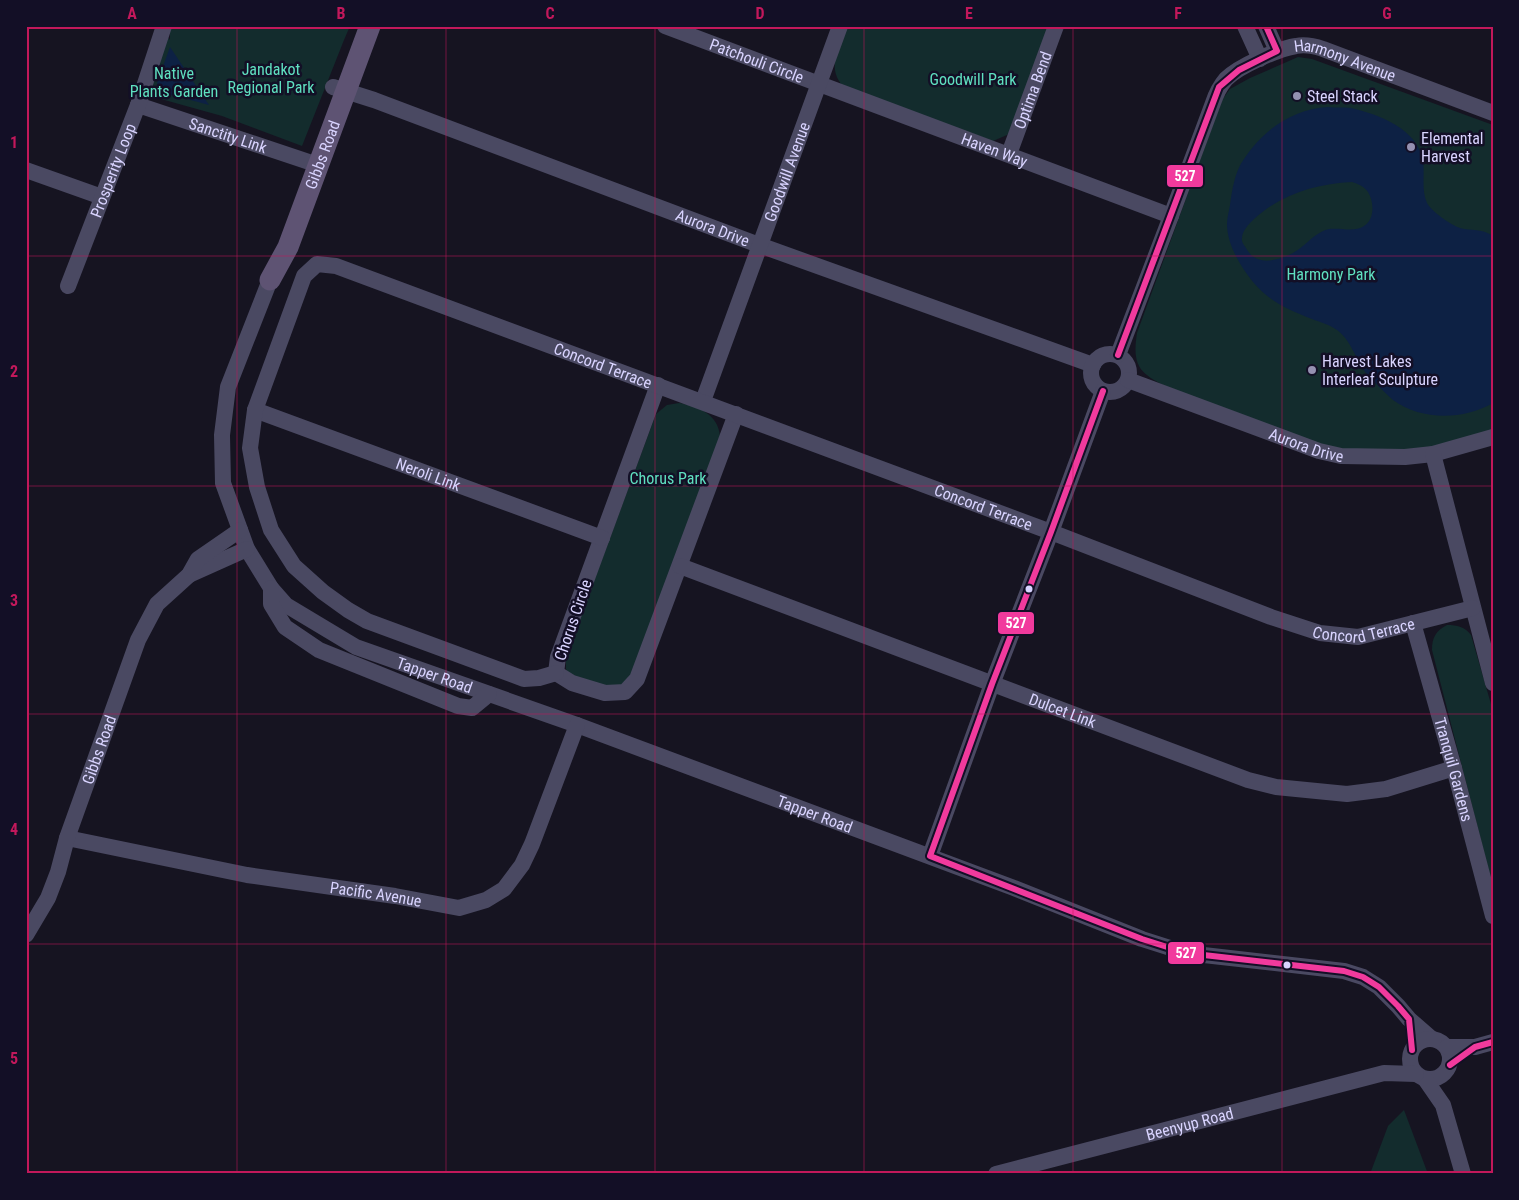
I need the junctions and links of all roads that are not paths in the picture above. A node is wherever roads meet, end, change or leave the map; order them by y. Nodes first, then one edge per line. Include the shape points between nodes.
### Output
1 (164, 26) edge
2 (356, 26) edge
3 (370, 26) edge
4 (665, 26) edge
5 (840, 26) edge
6 (1056, 26) edge
7 (1245, 26) edge
8 (1266, 26) edge
9 (1277, 52) junction
10 (1260, 59) junction
11 (819, 84) junction
12 (339, 89) junction
13 (138, 104) junction
14 (1493, 113) edge
15 (1009, 154) junction
16 (311, 163) junction
17 (26, 170) edge
18 (102, 197) junction
19 (1171, 216) junction
20 (759, 245) junction
21 (270, 280) joint
22 (68, 286) dead end
23 (1118, 355) junction
24 (1093, 365) junction
25 (1128, 380) junction
26 (658, 385) junction
27 (1103, 391) junction
28 (703, 401) junction
29 (255, 410) junction
30 (736, 414) junction
31 (1493, 437) edge
32 (1433, 454) junction
33 (240, 530) junction
34 (1051, 532) junction
35 (602, 538) junction
36 (247, 549) junction
37 (680, 566) junction
38 (189, 575) junction
39 (1473, 608) junction
40 (1413, 623) junction
41 (556, 673) junction
42 (1493, 683) edge
43 (992, 684) junction
44 (576, 725) junction
45 (1454, 768) junction
46 (67, 838) junction
47 (930, 856) junction
48 (1493, 916) edge
49 (26, 935) edge
50 (1409, 1019) junction
51 (1432, 1038) junction
52 (1493, 1042) edge
53 (1447, 1047) junction
54 (1475, 1047) junction
55 (1411, 1054) junction
56 (1447, 1070) junction
57 (1384, 1073) junction
58 (1421, 1076) junction
59 (1443, 1105) junction
60 (996, 1174) edge
61 (1463, 1174) edge

1 - 13 street, Prosperity Loop
2 - 12 main road, Gibbs Road
3 - 12 main road, Gibbs Road
4 - 11 street, Patchouli Circle
5 - 11 street, Goodwill Avenue
6 - 15 street, Optima Bend
7 - 10 street
8 - 9 street
9 - 10 street, Harmony Avenue
9 - 14 street, Harmony Avenue via 1296,46 1323,48
10 - 19 street, Harmony Avenue via 1236,71 1219,87
11 - 15 street, Haven Way
11 - 20 street, Goodwill Avenue
12 - 16 main road, Gibbs Road
12 - 20 street, Aurora Drive
13 - 16 street, Sanctity Link
13 - 18 street, Prosperity Loop
15 - 19 street, Haven Way
16 - 21 main road, Gibbs Road via 288,247
17 - 18 street
18 - 22 street, Prosperity Loop
19 - 23 street, Harmony Avenue
20 - 24 street, Aurora Drive
20 - 28 street, Goodwill Avenue
21 - 33 street, Gibbs Road via 228,387 222,435 223,483
23 - 24 street via 1104,355
23 - 25 street via 1128,365
24 - 27 street via 1092,380
25 - 27 street via 1118,391
25 - 32 street, Aurora Drive via 1319,451 1341,456 1375,457
26 - 28 street, Concord Terrace
26 - 29 street, Concord Terrace via 336,266 317,264 304,276
26 - 35 street, Chorus Circle
27 - 34 street
28 - 30 street, Concord Terrace
29 - 35 street, Neroli Link
29 - 41 street, Concord Terrace via 250,448 257,487 271,530 294,566 322,592 367,621 524,679
30 - 34 street, Concord Terrace
30 - 37 street, Chorus Circle
31 - 32 street, Aurora Drive
32 - 39 street
33 - 36 street, Gibbs Road
33 - 38 street, Gibbs Road via 198,559
34 - 40 street, Concord Terrace via 1320,633 1358,637
34 - 43 street
35 - 41 street, Chorus Circle via 558,657
36 - 38 street, Gibbs Road
36 - 44 street, Tapper Road via 271,588 286,605 356,646
37 - 41 street, Chorus Circle via 637,679 625,692 605,693 572,684
37 - 43 street, Dulcet Link
38 - 46 street, Gibbs Road via 157,604 138,640
39 - 40 street, Concord Terrace
39 - 42 street
40 - 45 street, Tranquil Gardens
43 - 45 street, Dulcet Link via 1248,780 1276,787 1347,794 1386,789
43 - 47 street
44 - 46 street, Pacific Avenue via 522,865 504,889 486,900 459,908 247,875
44 - 47 street, Tapper Road
45 - 48 street, Tranquil Gardens
46 - 49 street, Gibbs Road via 48,898
47 - 50 street, Tapper Road via 1186,953 1344,971 1363,977 1379,987
50 - 51 street, Tapper Road
50 - 55 street
51 - 53 street
51 - 55 street via 1416,1044
52 - 54 street
53 - 54 street
53 - 56 street via 1450,1055
54 - 56 street
55 - 57 street, Beenyup Road
55 - 58 street via 1411,1065
56 - 58 street via 1436,1079
56 - 59 street
57 - 58 street, Beenyup Road
57 - 60 street, Beenyup Road
58 - 59 street
59 - 61 street

